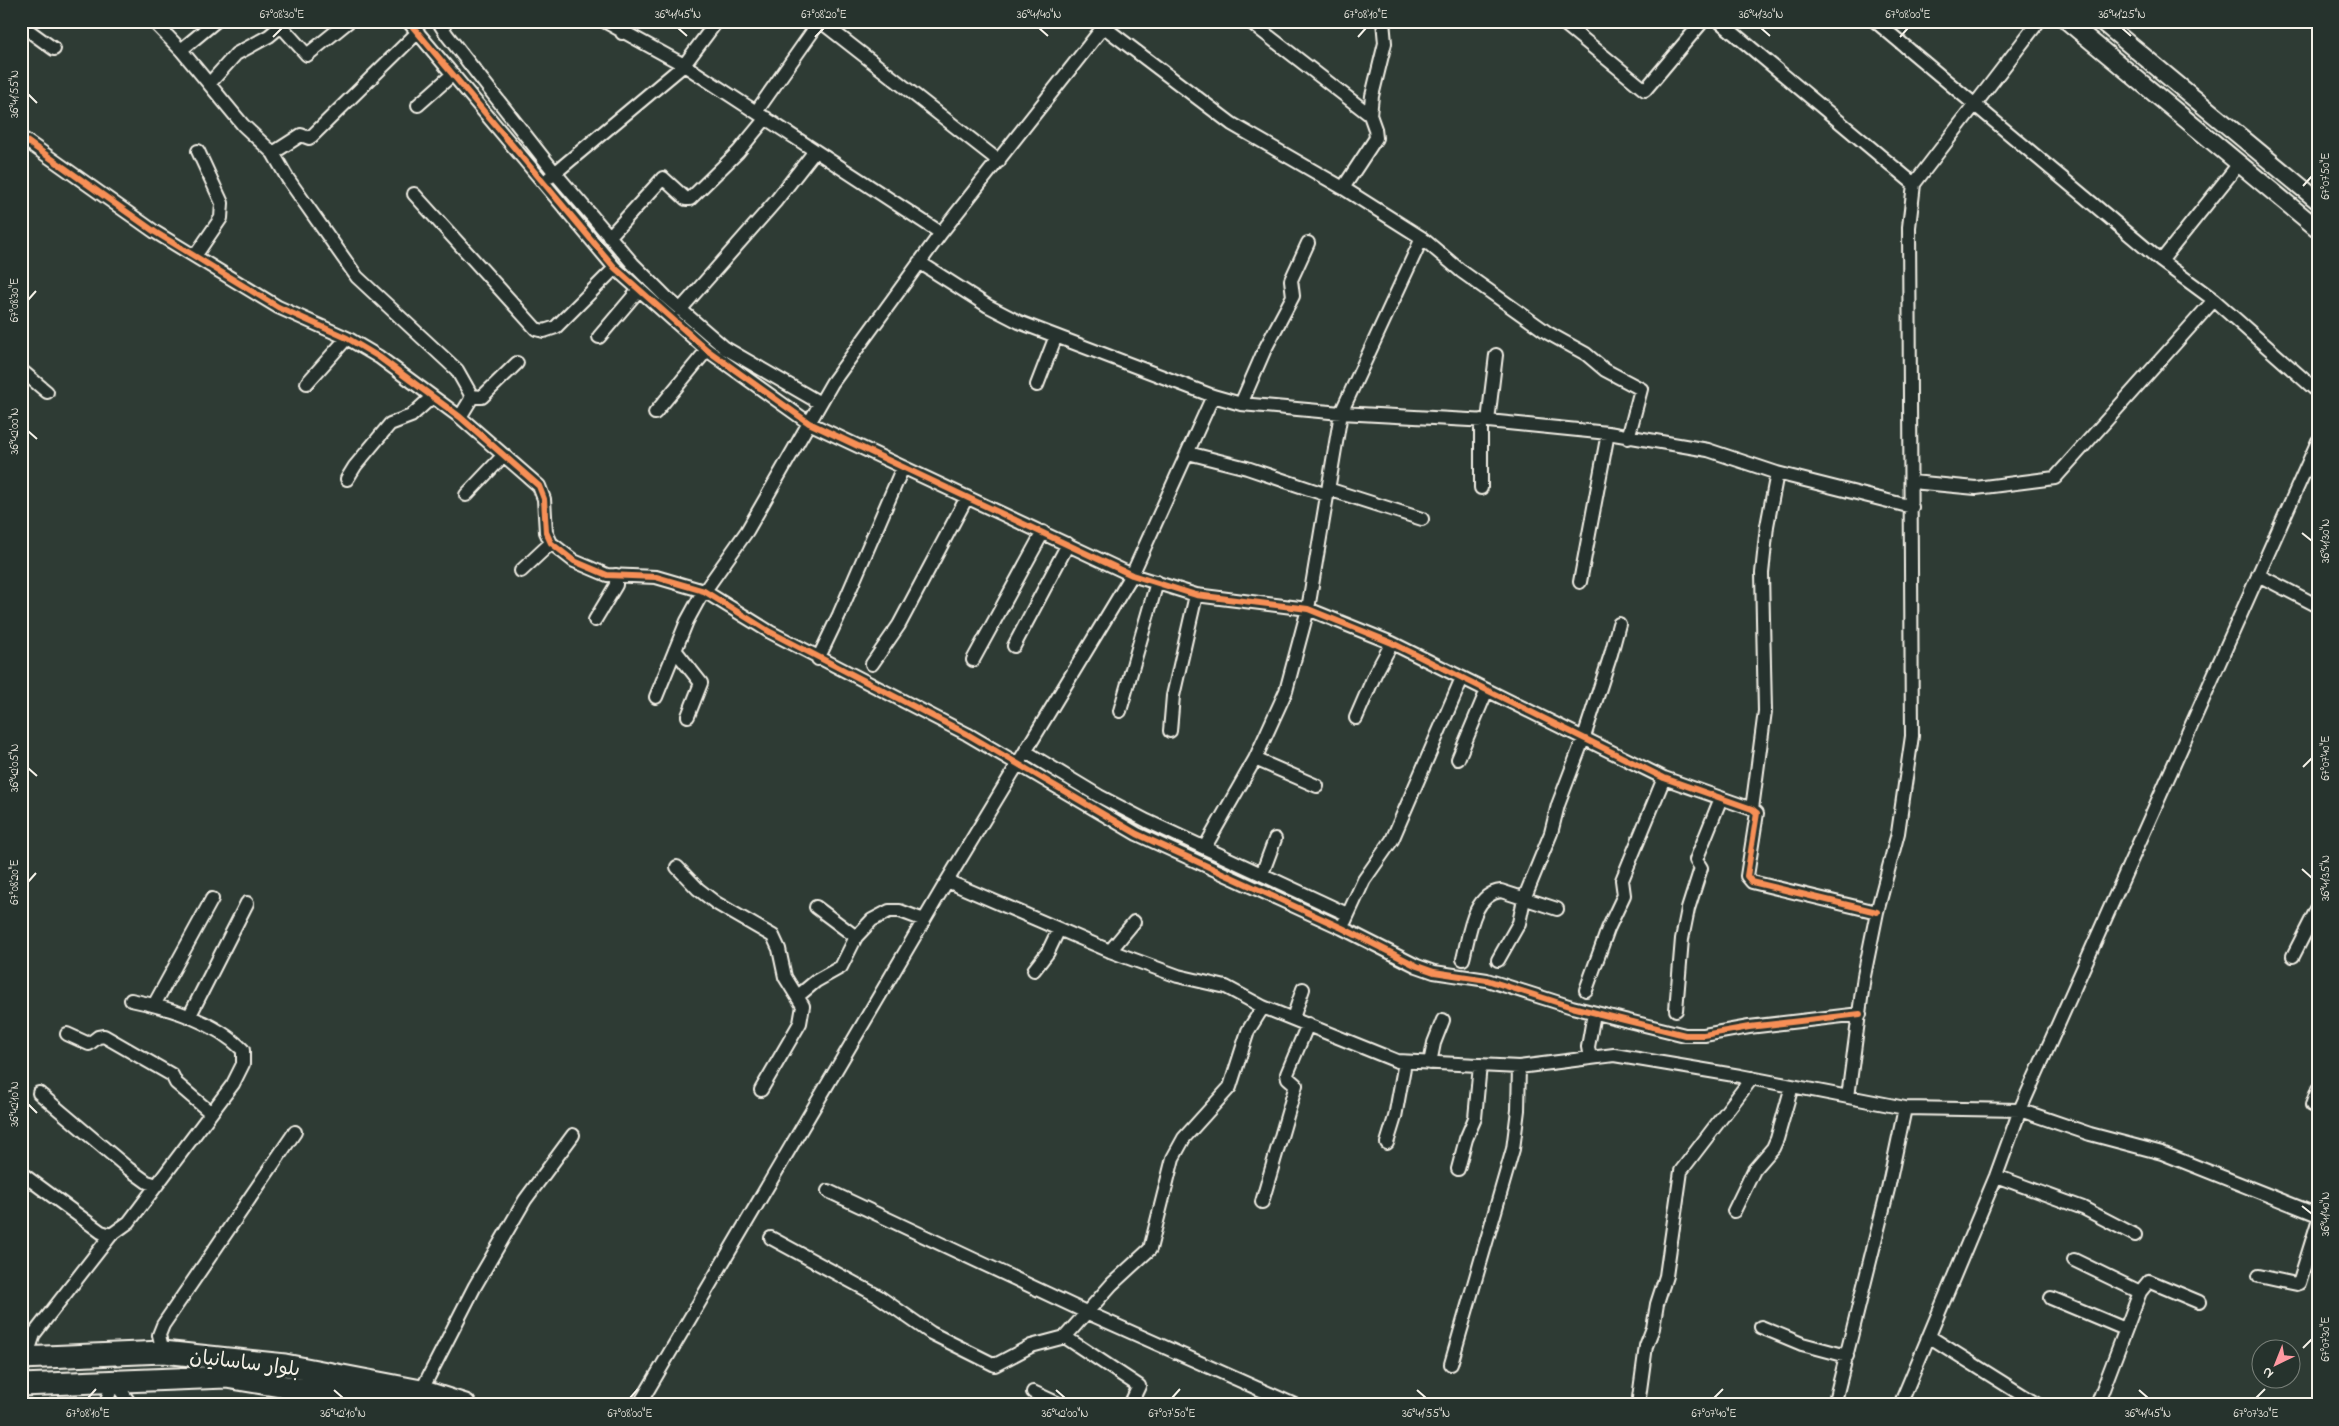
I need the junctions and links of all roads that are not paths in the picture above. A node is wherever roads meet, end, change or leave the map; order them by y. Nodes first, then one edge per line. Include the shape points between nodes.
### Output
1 (153, 21) edge
2 (216, 21) edge
3 (349, 21) edge
4 (408, 21) edge
5 (604, 21) edge
6 (631, 21) edge
7 (717, 21) edge
8 (820, 21) edge
9 (1249, 21) edge
10 (1383, 21) edge
11 (1562, 21) edge
12 (1703, 21) edge
13 (1719, 21) edge
14 (1876, 21) edge
15 (2040, 21) edge
16 (2067, 21) edge
17 (2101, 21) edge
18 (440, 22) edge
19 (1106, 24) edge
20 (21, 25) edge
21 (418, 32) junction
22 (622, 33) junction
23 (54, 49) dead end
24 (181, 50) junction
25 (684, 66) junction
26 (453, 74) junction
27 (210, 82) junction
28 (418, 105) dead end
29 (1975, 105) junction
30 (761, 115) junction
31 (1370, 115) junction
32 (21, 140) edge
33 (198, 151) dead end
34 (815, 151) junction
35 (273, 153) junction
36 (998, 161) junction
37 (2238, 165) junction
38 (555, 173) junction
39 (543, 183) junction
40 (1914, 184) junction
41 (1343, 188) junction
42 (414, 194) dead end
43 (2318, 201) edge
44 (2318, 229) edge
45 (942, 233) junction
46 (609, 237) junction
47 (1422, 238) junction
48 (1308, 243) dead end
49 (195, 256) junction
50 (2161, 261) junction
51 (919, 262) junction
52 (632, 264) junction
53 (618, 272) junction
54 (638, 291) junction
55 (2214, 300) junction
56 (680, 310) junction
57 (1056, 336) junction
58 (598, 337) dead end
59 (347, 338) junction
60 (707, 350) junction
61 (1496, 355) dead end
62 (517, 363) dead end
63 (21, 370) edge
64 (306, 382) dead end
65 (1037, 384) dead end
66 (47, 392) dead end
67 (2318, 392) edge
68 (432, 396) junction
69 (471, 396) junction
70 (1213, 396) junction
71 (820, 402) junction
72 (1241, 404) junction
73 (655, 413) dead end
74 (1341, 413) junction
75 (460, 417) junction
76 (1485, 420) junction
77 (809, 423) junction
78 (1608, 433) junction
79 (1628, 438) junction
80 (2318, 442) edge
81 (1188, 453) junction
82 (504, 455) junction
83 (903, 467) junction
84 (1777, 473) junction
85 (347, 478) dead end
86 (1912, 482) junction
87 (1481, 488) dead end
88 (1328, 492) junction
89 (466, 495) dead end
90 (967, 497) junction
91 (1912, 507) junction
92 (1422, 519) dead end
93 (1042, 532) junction
94 (551, 543) junction
95 (1068, 544) junction
96 (521, 571) dead end
97 (1132, 574) junction
98 (2258, 575) junction
99 (616, 576) junction
100 (1157, 582) junction
101 (1580, 582) dead end
102 (704, 592) junction
103 (1196, 595) junction
104 (2318, 606) edge
105 (1308, 609) junction
106 (595, 620) dead end
107 (1619, 624) dead end
108 (1392, 643) junction
109 (1014, 646) dead end
110 (675, 650) junction
111 (818, 659) junction
112 (973, 660) dead end
113 (872, 664) dead end
114 (1462, 678) junction
115 (1487, 690) junction
116 (656, 697) dead end
117 (1120, 711) dead end
118 (688, 716) dead end
119 (1356, 718) dead end
120 (1170, 731) dead end
121 (1584, 736) junction
122 (1026, 752) junction
123 (1255, 759) junction
124 (1458, 759) dead end
125 (1018, 766) junction
126 (1664, 778) junction
127 (1317, 786) dead end
128 (1721, 798) junction
129 (1752, 809) junction
130 (1275, 839) dead end
131 (1205, 847) junction
132 (678, 867) dead end
133 (1262, 874) junction
134 (947, 881) junction
135 (212, 899) dead end
136 (1524, 899) junction
137 (247, 903) dead end
138 (816, 907) dead end
139 (2318, 907) edge
140 (1557, 909) dead end
141 (1877, 912) junction
142 (1347, 914) junction
143 (924, 920) junction
144 (1134, 922) dead end
145 (1342, 928) junction
146 (1059, 929) junction
147 (856, 937) junction
148 (1110, 951) junction
149 (2293, 956) dead end
150 (1463, 959) dead end
151 (1498, 960) dead end
152 (1034, 970) dead end
153 (1303, 989) dead end
154 (1586, 990) dead end
155 (798, 996) junction
156 (131, 1000) dead end
157 (154, 1005) junction
158 (1263, 1007) junction
159 (1676, 1010) dead end
160 (1594, 1013) junction
161 (1860, 1014) junction
162 (189, 1018) junction
163 (1293, 1018) junction
164 (1443, 1020) dead end
165 (1308, 1024) junction
166 (67, 1034) dead end
167 (1590, 1058) junction
168 (1405, 1062) junction
169 (1430, 1063) junction
170 (1480, 1065) junction
171 (1519, 1067) junction
172 (1752, 1078) junction
173 (1792, 1086) junction
174 (2318, 1089) edge
175 (761, 1090) dead end
176 (39, 1093) dead end
177 (1848, 1097) junction
178 (2312, 1105) dead end
179 (1905, 1108) junction
180 (2020, 1110) junction
181 (211, 1114) junction
182 (295, 1132) dead end
183 (572, 1135) dead end
184 (1387, 1143) dead end
185 (1458, 1169) dead end
186 (21, 1173) edge
187 (1996, 1176) junction
188 (156, 1186) junction
189 (828, 1190) dead end
190 (1262, 1202) dead end
191 (1734, 1211) dead end
192 (2318, 1215) edge
193 (2318, 1222) edge
194 (112, 1235) junction
195 (2135, 1235) dead end
196 (771, 1238) dead end
197 (2074, 1260) dead end
198 (2259, 1276) dead end
199 (2140, 1292) junction
200 (2051, 1298) dead end
201 (2199, 1302) dead end
202 (1088, 1313) junction
203 (1761, 1327) dead end
204 (2125, 1329) junction
205 (1065, 1337) junction
206 (1930, 1337) junction
207 (162, 1352) junction
208 (1847, 1356) junction
209 (24, 1363) edge
210 (1451, 1364) dead end
211 (114, 1381) junction
212 (21, 1385) edge
213 (1033, 1392) dead end
214 (418, 1398) edge
215 (105, 1405) edge
216 (131, 1405) edge
217 (396, 1405) edge
218 (465, 1405) edge
219 (639, 1405) edge
220 (1061, 1405) edge
221 (1130, 1405) edge
222 (1294, 1405) edge
223 (1638, 1405) edge
224 (1834, 1405) edge
225 (1900, 1405) edge
226 (2038, 1405) edge
227 (2097, 1405) edge

1 - 24 street
2 - 24 street
3 - 27 street via 309,55 280,26 269,36 236,54
4 - 21 street
5 - 22 street
6 - 22 street
7 - 25 street
8 - 30 street
8 - 36 street
9 - 31 street
10 - 31 street via 1385,43
11 - 12 street via 1645,90
13 - 40 street
14 - 29 street
15 - 29 street
16 - 37 street
17 - 43 street
18 - 38 street
19 - 36 street
19 - 41 street via 1232,124
20 - 23 street
21 - 26 street
21 - 35 street via 312,136 301,135
22 - 25 street
24 - 27 street
25 - 30 street
25 - 38 street
26 - 28 street
26 - 39 street
27 - 35 street via 243,125
29 - 40 street
29 - 50 street
30 - 34 street
30 - 46 street via 738,152 690,199 663,178
31 - 41 street via 1376,138
32 - 49 street
33 - 49 street via 223,210
34 - 45 street
34 - 56 street via 775,202
35 - 69 street via 357,276 457,370
36 - 45 street
37 - 44 street
37 - 50 street
38 - 39 street
38 - 46 street
39 - 53 street
40 - 86 street via 1909,227
41 - 47 street
42 - 53 street via 536,329 544,331 556,326
45 - 51 street
46 - 52 street
47 - 74 street
47 - 79 street via 1548,333 1641,389
48 - 72 street via 1291,280 1293,296
49 - 59 street via 278,307
50 - 55 street
51 - 57 street via 988,306
51 - 71 street
52 - 53 street
52 - 56 street
53 - 54 street
54 - 58 street
54 - 60 street
55 - 67 street
55 - 86 street via 2056,478 1976,488
56 - 71 street via 725,348
57 - 65 street
57 - 70 street
59 - 64 street
59 - 68 street
60 - 73 street
60 - 77 street
61 - 76 street
62 - 69 street via 482,397
63 - 66 street
68 - 75 street
68 - 85 street via 411,416 390,424
69 - 75 street
70 - 72 street
70 - 81 street
71 - 77 street
72 - 74 street
74 - 76 street
74 - 88 street
75 - 82 street
76 - 78 street
76 - 87 street
77 - 83 street
77 - 102 street via 747,531
78 - 79 street
78 - 101 street
79 - 84 street via 1708,450
80 - 98 street
81 - 88 street
81 - 97 street
82 - 89 street
82 - 94 street via 539,486 544,499 546,532
83 - 90 street
83 - 111 street
84 - 91 street
84 - 129 street via 1766,526 1762,573 1765,710
86 - 91 street
88 - 92 street
88 - 105 street
90 - 93 street
90 - 113 street via 899,625
91 - 141 street via 1912,736 1898,833
93 - 95 street
93 - 112 street
94 - 96 street
94 - 99 street via 574,561
95 - 97 street
95 - 109 street
97 - 100 street
97 - 122 street
98 - 104 street
98 - 180 street
99 - 102 street via 656,577
99 - 106 street via 616,585
100 - 103 street
100 - 117 street
102 - 110 street
102 - 111 street
103 - 105 street
103 - 120 street via 1173,696
105 - 108 street
105 - 123 street via 1286,691
107 - 121 street
108 - 114 street
108 - 119 street
110 - 116 street
110 - 118 street via 700,683
111 - 125 street via 967,734
114 - 115 street
114 - 142 street via 1392,840 1364,880
115 - 121 street
115 - 124 street
121 - 126 street
121 - 136 street via 1551,833
122 - 125 street
122 - 131 street via 1146,821
123 - 127 street
123 - 131 street
125 - 134 street
125 - 145 street via 1137,834
126 - 128 street
126 - 154 street via 1622,880 1624,896
128 - 129 street
128 - 159 street via 1696,860 1701,868 1682,939
129 - 141 street via 1757,813 1748,880
130 - 133 street
131 - 133 street
132 - 155 street via 716,903 773,936 785,977
133 - 142 street
134 - 143 street
134 - 146 street
135 - 157 street
136 - 140 street
136 - 150 street via 1497,891 1479,904
136 - 151 street via 1519,923
137 - 162 street
138 - 147 street
139 - 149 street
141 - 161 street
142 - 145 street
143 - 147 street via 900,911 889,911 872,920
143 - 219 street
144 - 148 street
145 - 160 street via 1416,966 1487,980
146 - 148 street
146 - 152 street via 1048,952
147 - 155 street via 841,967
148 - 158 street via 1178,976 1226,987
153 - 163 street
155 - 175 street via 803,1006 800,1023
156 - 157 street
157 - 162 street
158 - 163 street
158 - 202 street via 1248,1031 1230,1086 1184,1138 1173,1158 1150,1249 1112,1284
160 - 161 street via 1685,1035
160 - 167 street via 1588,1047
161 - 177 street
162 - 181 street via 233,1041 243,1050 244,1064
163 - 165 street
164 - 169 street
165 - 168 street
165 - 190 street via 1286,1076 1296,1085
166 - 181 street via 89,1044 104,1036 138,1054 172,1075 176,1083
167 - 171 street
167 - 172 street via 1614,1055
168 - 169 street
168 - 184 street
169 - 170 street
170 - 171 street
170 - 185 street via 1475,1118
171 - 210 street via 1513,1149
172 - 173 street
172 - 223 street via 1681,1171 1666,1276 1646,1346
173 - 177 street
173 - 191 street via 1773,1148 1754,1170
174 - 178 street
176 - 188 street via 129,1169
177 - 179 street
179 - 180 street
179 - 208 street
180 - 187 street
180 - 192 street via 2090,1134 2162,1153
181 - 188 street
182 - 207 street via 163,1325 159,1335
183 - 214 street via 520,1208 475,1286
186 - 194 street via 101,1232
187 - 195 street via 2083,1208
187 - 206 street
188 - 194 street via 129,1222
189 - 202 street
193 - 198 street via 2300,1283
194 - 209 street via 34,1334
196 - 205 street via 878,1296 931,1333 995,1365 1031,1346
197 - 199 street
199 - 201 street via 2149,1282
199 - 204 street
200 - 204 street
202 - 205 street
202 - 222 street
203 - 208 street via 1802,1344
204 - 227 street
205 - 221 street via 1139,1386
206 - 225 street
206 - 226 street
207 - 209 highway, بلوار ساسانیان
207 - 214 highway, بلوار ساسانیان via 285,1365
208 - 224 street
211 - 212 highway, بلوار ساسانیان
211 - 215 street
211 - 216 street
211 - 217 highway, بلوار ساسانیان via 226,1377
213 - 220 street
214 - 218 highway, بلوار ساسانیان

